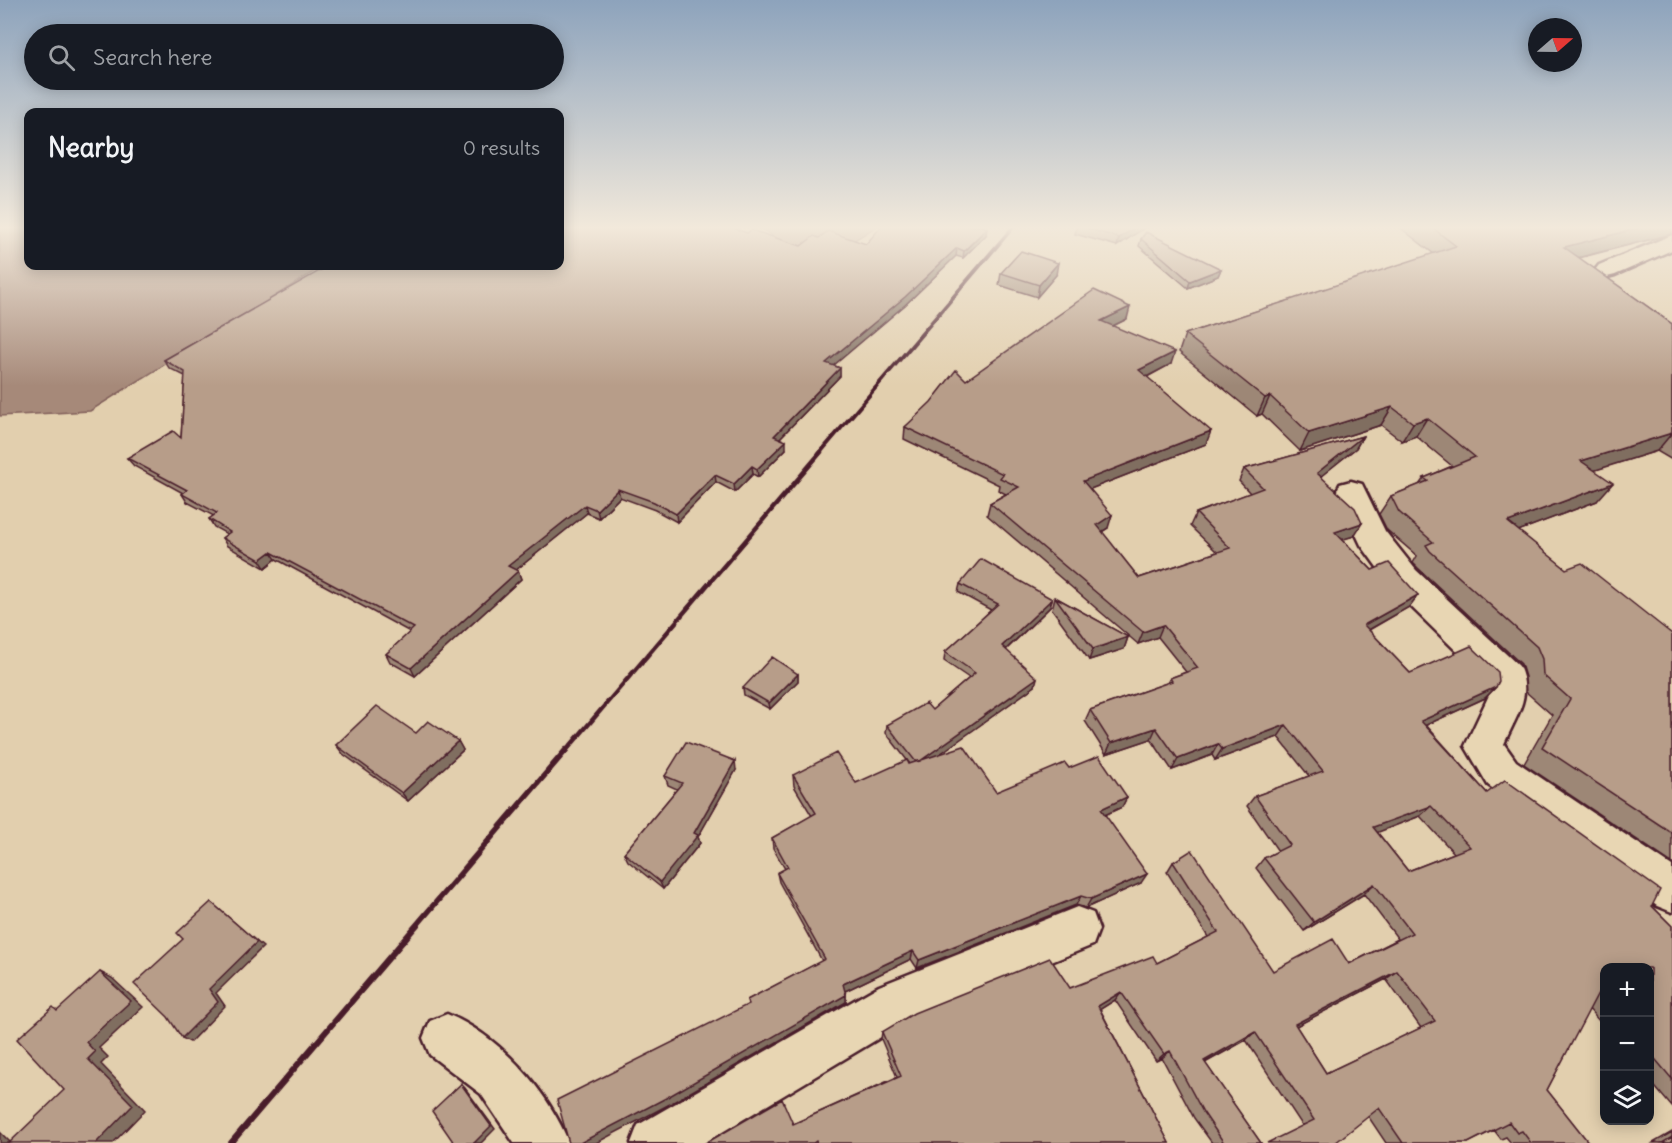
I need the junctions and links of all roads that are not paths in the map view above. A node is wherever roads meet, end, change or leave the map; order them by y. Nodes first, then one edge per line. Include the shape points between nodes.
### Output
1 (1351, 492) dead end
2 (1672, 891) edge
3 (1077, 929) dead end
4 (447, 1038) dead end
5 (544, 1143) edge
6 (656, 1143) edge

1 - 2 street via 1372,537 1404,579 1506,677 1508,693 1484,746 1502,773
3 - 6 street via 895,1002
4 - 5 street via 498,1077

